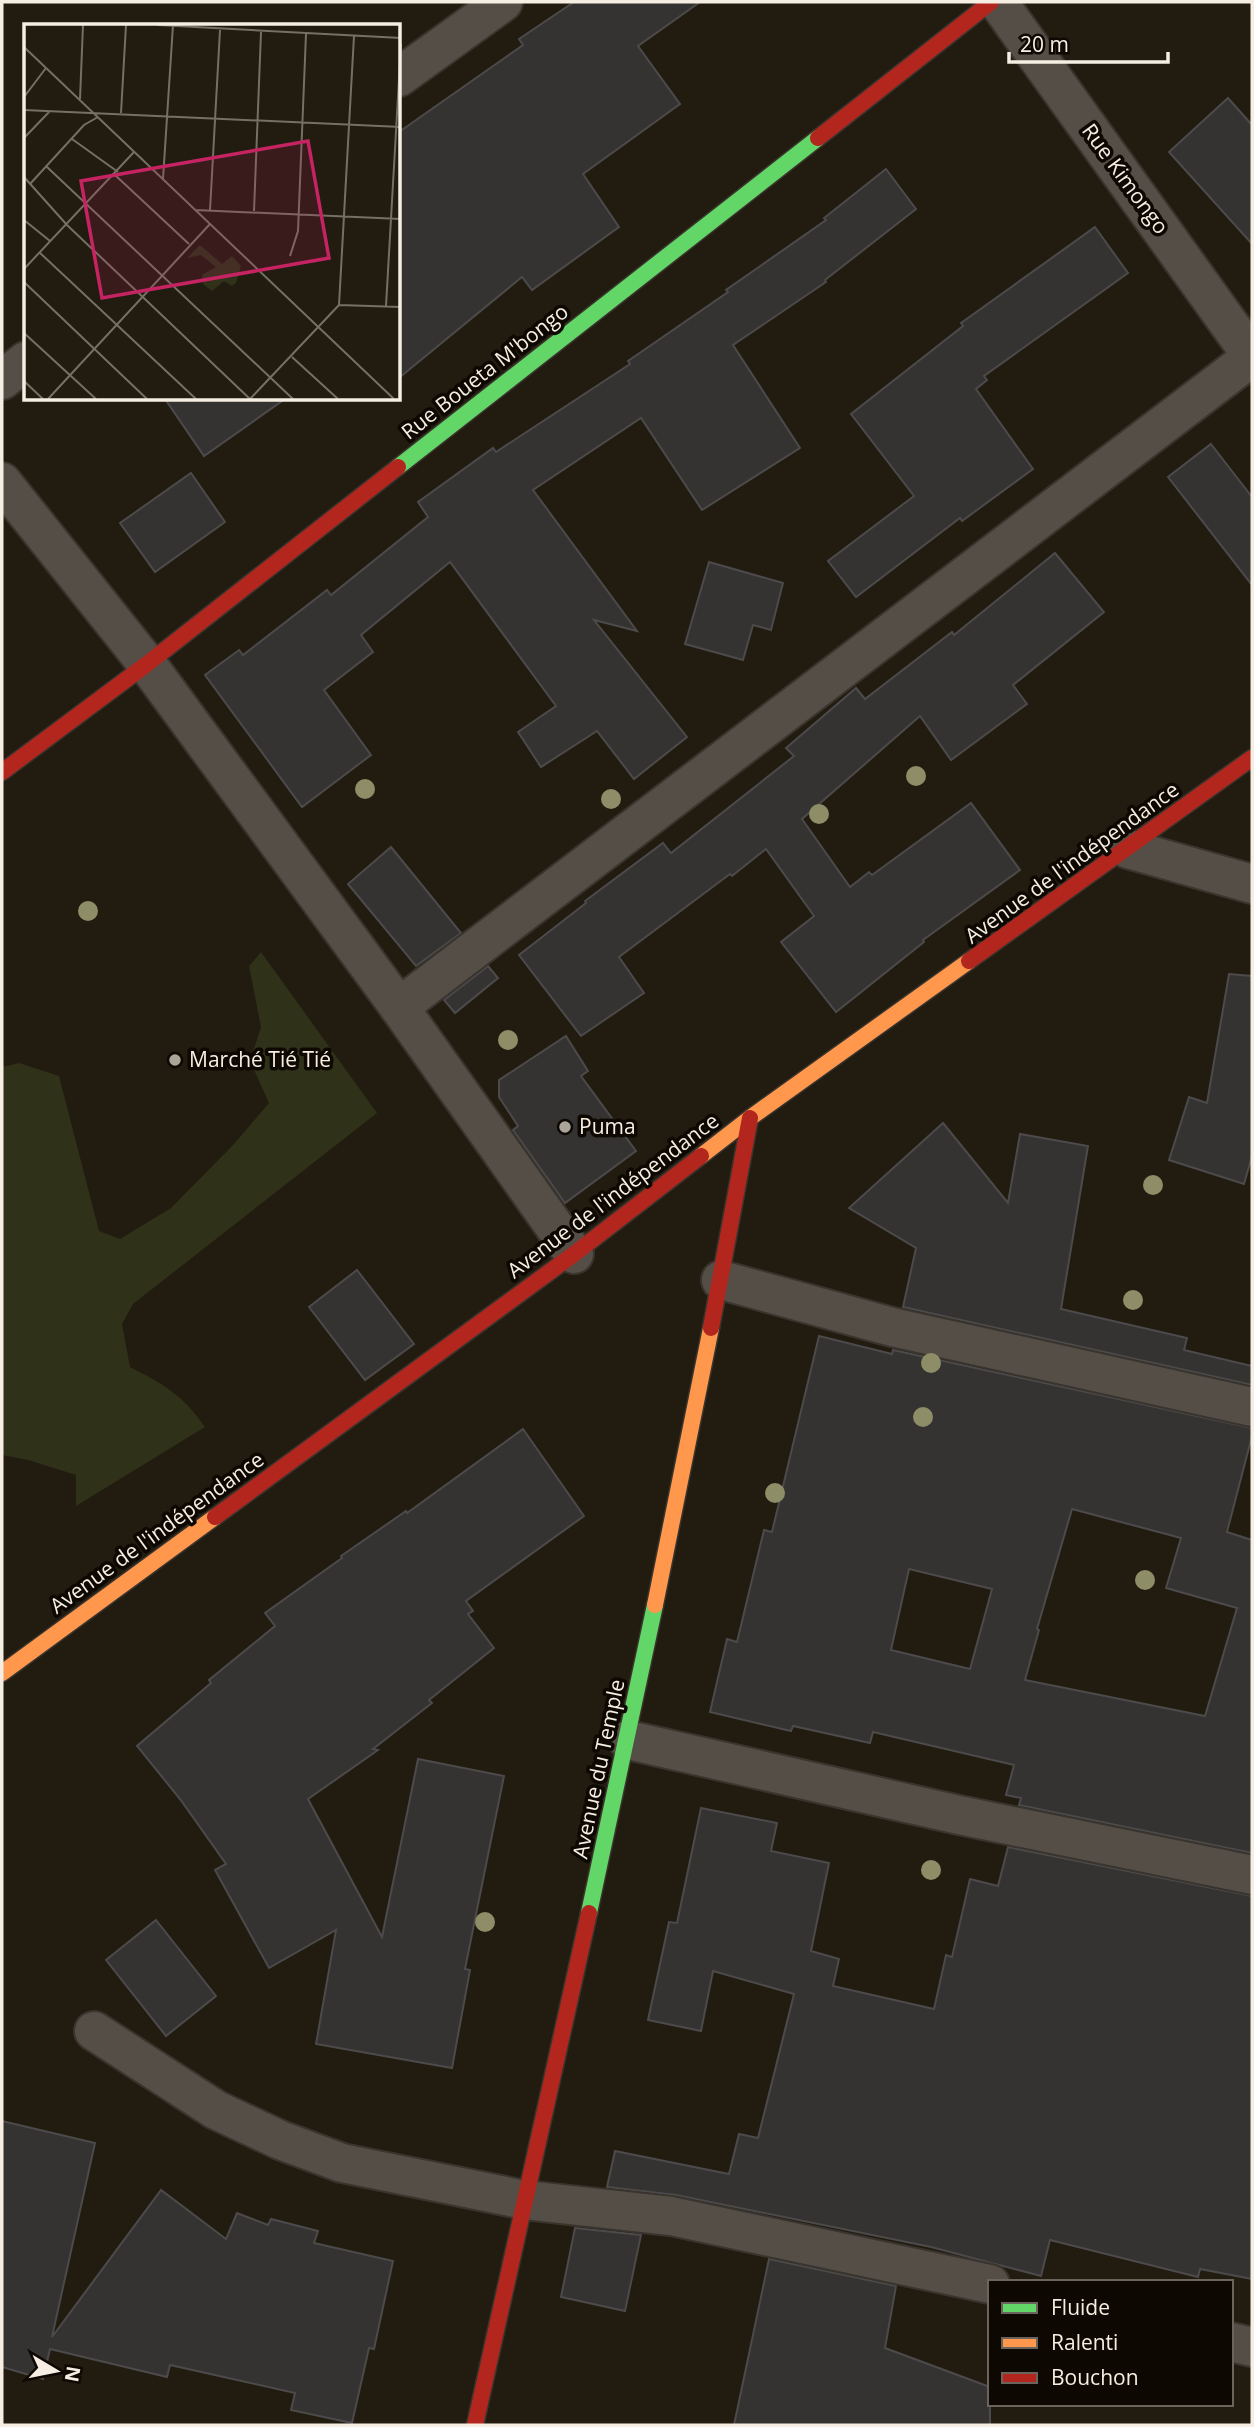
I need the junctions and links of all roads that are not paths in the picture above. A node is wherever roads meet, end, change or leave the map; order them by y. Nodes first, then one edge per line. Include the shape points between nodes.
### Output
1 (503, 2) edge
2 (991, 2) edge
3 (998, 2) edge
4 (401, 76) edge
5 (1252, 357) edge
6 (24, 363) edge
7 (2, 380) edge
8 (2, 482) edge
9 (147, 664) junction
10 (1252, 758) edge
11 (2, 772) edge
12 (1128, 849) junction
13 (1252, 884) edge
14 (399, 1007) junction
15 (750, 1118) junction
16 (574, 1254) junction
17 (721, 1280) junction
18 (1252, 1407) edge
19 (2, 1673) edge
20 (628, 1740) junction
21 (1252, 1875) edge
22 (94, 2031) dead end
23 (525, 2200) junction
24 (988, 2284) edge
25 (1233, 2342) edge
26 (1252, 2347) edge
27 (475, 2425) edge

1 - 4 street
2 - 9 street, Rue Boueta M'bongo
3 - 5 street, Rue Kimongo
5 - 14 street
6 - 7 street
8 - 9 street
9 - 11 street, Rue Boueta M'bongo
9 - 14 street
10 - 12 street, Avenue de l'indépendance
12 - 13 street
12 - 15 street, Avenue de l'indépendance
14 - 16 street
15 - 16 street, Avenue de l'indépendance
15 - 17 street, Avenue du Temple
16 - 19 street, Avenue de l'indépendance
17 - 18 street via 892,1327
17 - 20 street, Avenue du Temple
20 - 21 street
20 - 23 street, Avenue du Temple
22 - 23 street via 216,2110 281,2140 342,2163
23 - 24 street via 671,2216
23 - 27 street, Avenue du Temple
25 - 26 street

